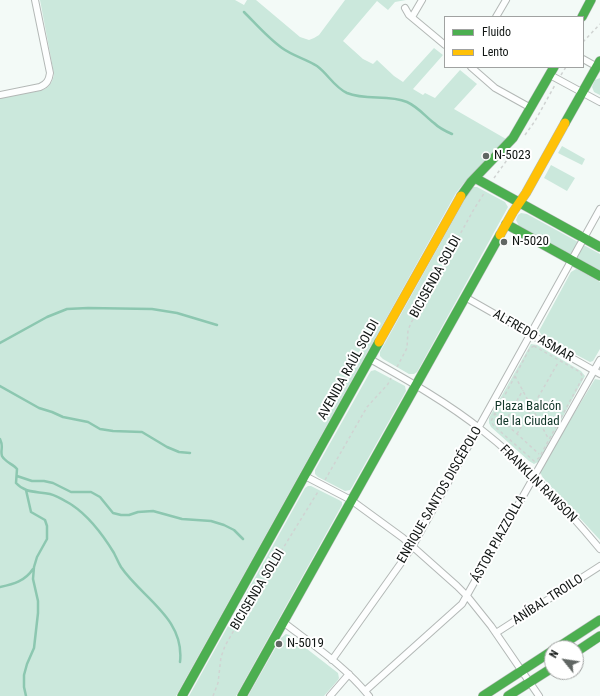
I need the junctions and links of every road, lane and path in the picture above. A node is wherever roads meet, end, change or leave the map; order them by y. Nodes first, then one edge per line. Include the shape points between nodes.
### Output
1 (35, 0) edge
2 (422, 0) edge
3 (506, 0) edge
4 (591, 0) edge
5 (405, 8) dead end
6 (497, 16) edge
7 (583, 16) edge
8 (412, 17) junction
9 (600, 24) edge
10 (584, 41) edge
11 (444, 44) edge
12 (584, 59) edge
13 (599, 66) edge
14 (472, 68) edge
15 (552, 71) edge
16 (582, 92) junction
17 (0, 95) edge
18 (600, 102) edge
19 (531, 108) junction
20 (475, 178) junction
21 (485, 192) dead end
22 (520, 202) junction
23 (600, 210) edge
24 (506, 224) junction
25 (585, 239) junction
26 (600, 247) edge
27 (572, 261) junction
28 (600, 276) edge
29 (465, 297) junction
30 (531, 335) junction
31 (370, 359) junction
32 (559, 360) junction
33 (600, 360) edge
34 (397, 367) dead end
35 (597, 372) edge
36 (515, 376) junction
37 (391, 378) dead end
38 (416, 385) junction
39 (522, 390) junction
40 (532, 408) junction
41 (494, 413) junction
42 (505, 422) junction
43 (479, 428) junction
44 (518, 434) junction
45 (549, 440) junction
46 (540, 455) junction
47 (305, 476) junction
48 (534, 477) junction
49 (324, 480) dead end
50 (319, 490) dead end
51 (351, 500) junction
52 (413, 546) junction
53 (600, 549) edge
54 (600, 566) edge
55 (467, 596) junction
56 (600, 620) edge
57 (283, 622) junction
58 (496, 634) junction
59 (600, 636) edge
60 (569, 640) edge
61 (584, 647) edge
62 (544, 656) edge
63 (332, 660) junction
64 (522, 671) junction
65 (544, 673) edge
66 (349, 674) junction
67 (530, 682) junction
68 (367, 694) edge
69 (182, 696) edge
70 (213, 696) edge
71 (242, 696) edge
72 (330, 696) edge
73 (483, 696) edge
74 (508, 696) edge
75 (539, 696) edge

1 - 17 street via 50,73 47,82 40,87
2 - 8 street
3 - 6 street
4 - 7 main road
5 - 8 street
8 - 11 street
9 - 10 path
12 - 13 street
13 - 16 main road
14 - 19 street via 496,88
15 - 16 street
15 - 19 main road, AVENIDA RAÚL SOLDI
16 - 18 street
16 - 22 main road
19 - 20 main road, AVENIDA RAÚL SOLDI via 513,138
20 - 22 main road
20 - 31 main road, AVENIDA RAÚL SOLDI via 459,199
21 - 34 path, BICISENDA SOLDI via 411,323 407,348
22 - 24 main road
22 - 25 main road
23 - 25 street
24 - 27 main road
24 - 29 main road
25 - 26 main road
25 - 27 street, ENRIQUE SANTOS DISCÉPOLO
27 - 28 main road
27 - 30 street, ENRIQUE SANTOS DISCÉPOLO
29 - 30 street, ALFREDO ASMAR
29 - 38 main road
30 - 35 street, ALFREDO ASMAR
30 - 43 street, ENRIQUE SANTOS DISCÉPOLO
31 - 38 street, FRANKLIN RAWSON
31 - 47 main road, AVENIDA RAÚL SOLDI
32 - 36 path via 537,347 532,347
32 - 40 path
32 - 45 path via 580,372 582,377
33 - 35 street, ÁSTOR PIAZZOLLA
35 - 48 street, ÁSTOR PIAZZOLLA
36 - 39 path
36 - 41 path
37 - 49 path via 365,411
38 - 43 street, FRANKLIN RAWSON
38 - 51 main road
39 - 40 path
39 - 42 path
40 - 44 path
40 - 45 path
41 - 42 path
41 - 46 path via 491,422 498,430 531,460 536,461
42 - 44 path
43 - 48 street, FRANKLIN RAWSON
43 - 52 street, ENRIQUE SANTOS DISCÉPOLO
44 - 46 path
45 - 46 path
47 - 51 street
47 - 69 main road, AVENIDA RAÚL SOLDI
48 - 53 street, FRANKLIN RAWSON
48 - 55 street, ÁSTOR PIAZZOLLA
50 - 70 path, BICISENDA SOLDI via 225,646
51 - 52 street
51 - 57 main road
52 - 55 street
52 - 63 street, ENRIQUE SANTOS DISCÉPOLO
54 - 58 street, ANÍBAL TROILO
55 - 58 street
55 - 68 street, ÁSTOR PIAZZOLLA via 456,611
56 - 60 main road
57 - 63 street
57 - 71 main road
58 - 64 street
59 - 61 main road
62 - 64 main road
63 - 66 street
64 - 67 street
64 - 73 main road
65 - 67 main road
66 - 68 street
66 - 72 street
67 - 74 main road
67 - 75 street

